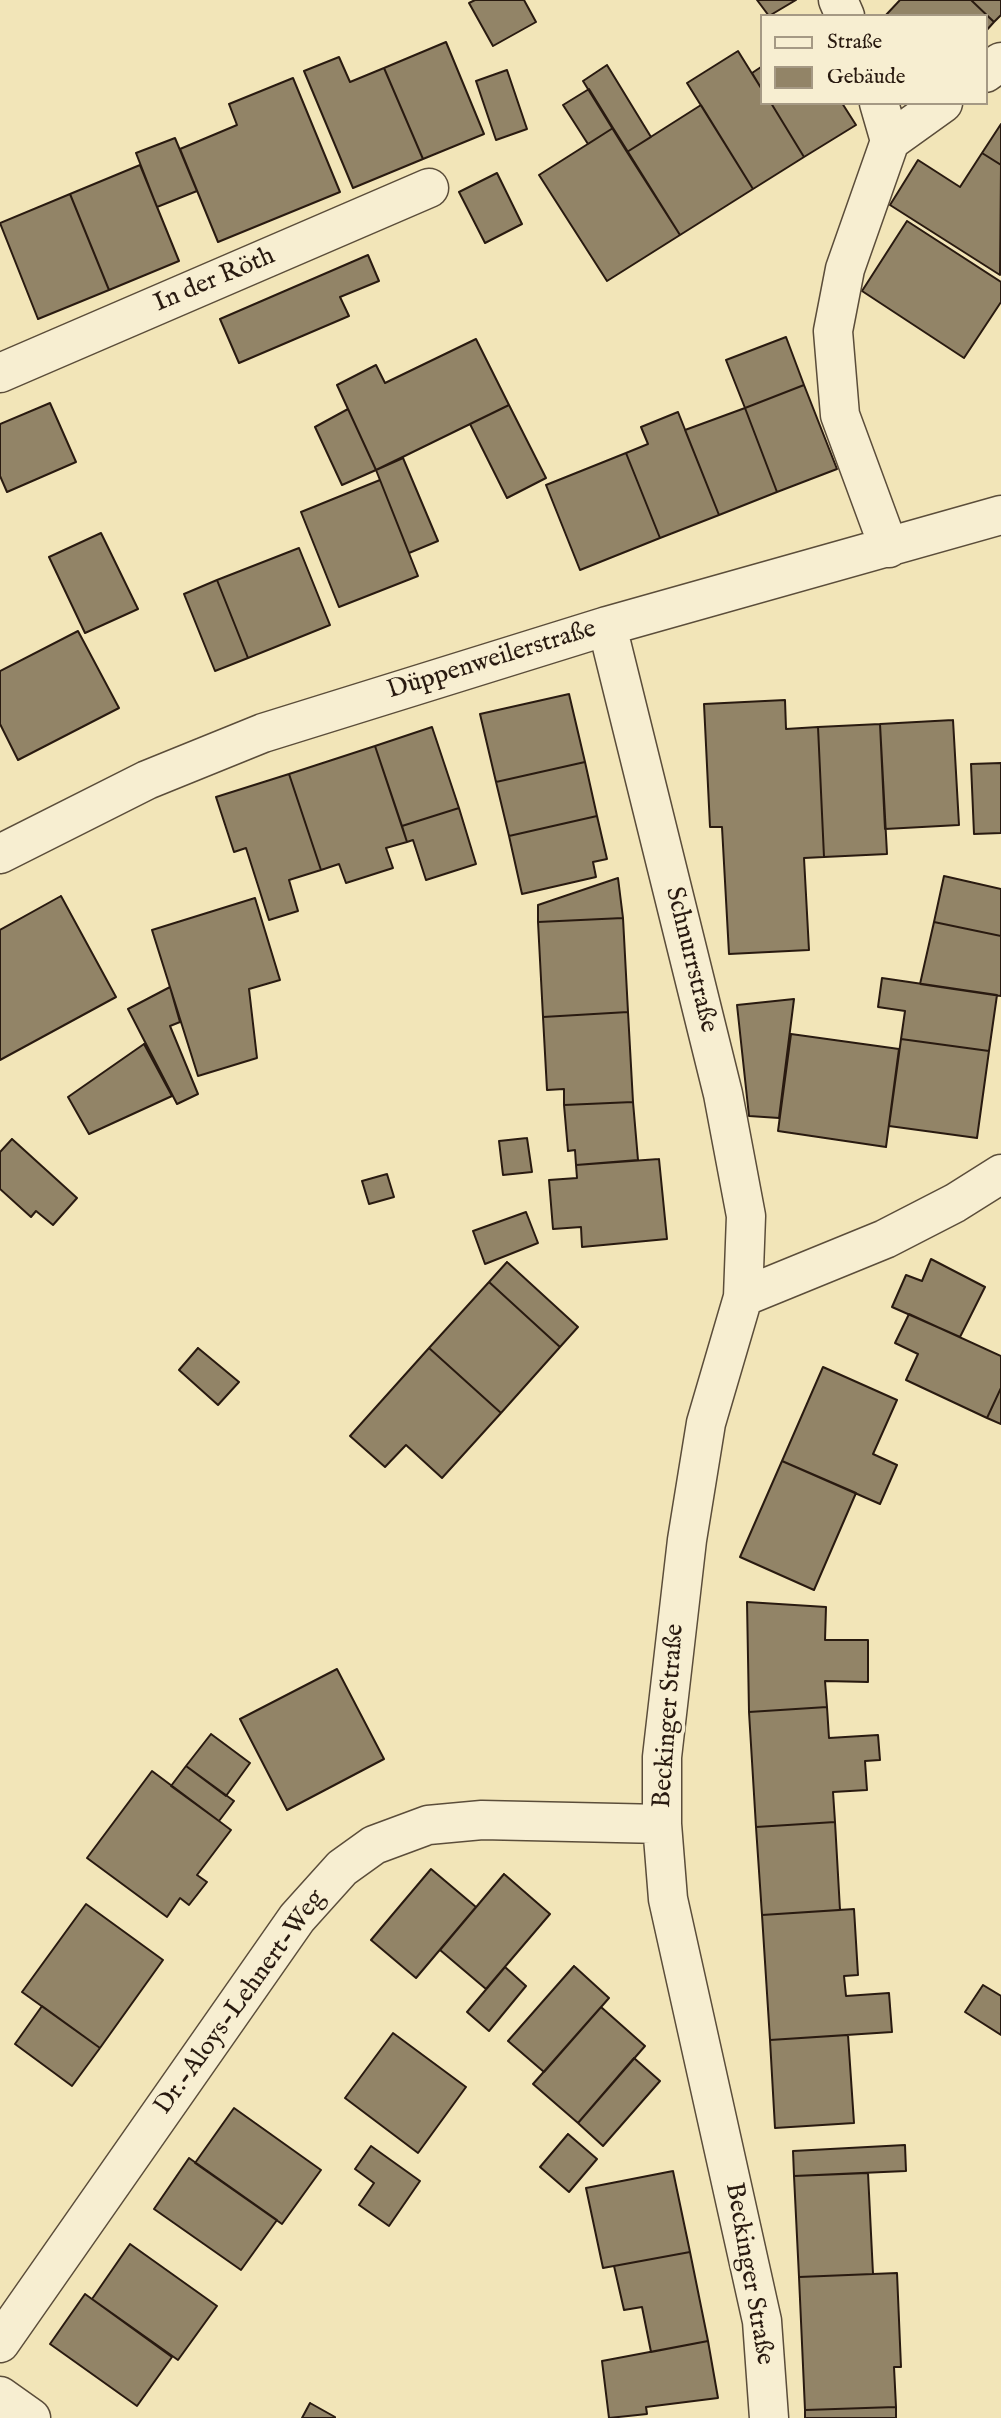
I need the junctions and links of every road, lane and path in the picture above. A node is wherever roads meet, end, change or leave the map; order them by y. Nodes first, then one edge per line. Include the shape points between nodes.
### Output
1 (880, 105) edge
2 (940, 105) edge
3 (890, 141) junction
4 (429, 188) dead end
5 (0, 373) edge
6 (1001, 515) edge
7 (889, 548) junction
8 (607, 626) junction
9 (0, 853) edge
10 (1001, 1174) edge
11 (743, 1297) junction
12 (662, 1824) junction
13 (0, 2343) edge
14 (0, 2396) edge
15 (31, 2418) edge
16 (769, 2418) edge

1 - 3 street
2 - 3 street
3 - 7 street via 845,269 833,331 840,415
4 - 5 street, In der Röth
6 - 7 street, Düppenweilerstraße
7 - 8 street, Düppenweilerstraße
8 - 9 street, Düppenweilerstraße via 263,733 147,780
8 - 11 street, Schnurrstraße via 723,1094 746,1216
10 - 11 street via 885,1239
11 - 12 street, Beckinger Straße via 706,1423 687,1540 662,1758
12 - 13 street, Dr.-Aloys-Lehnert-Weg via 482,1820 428,1825 374,1845 342,1868 297,1919
12 - 16 street, Beckinger Straße via 668,1899 762,2321
14 - 15 street

